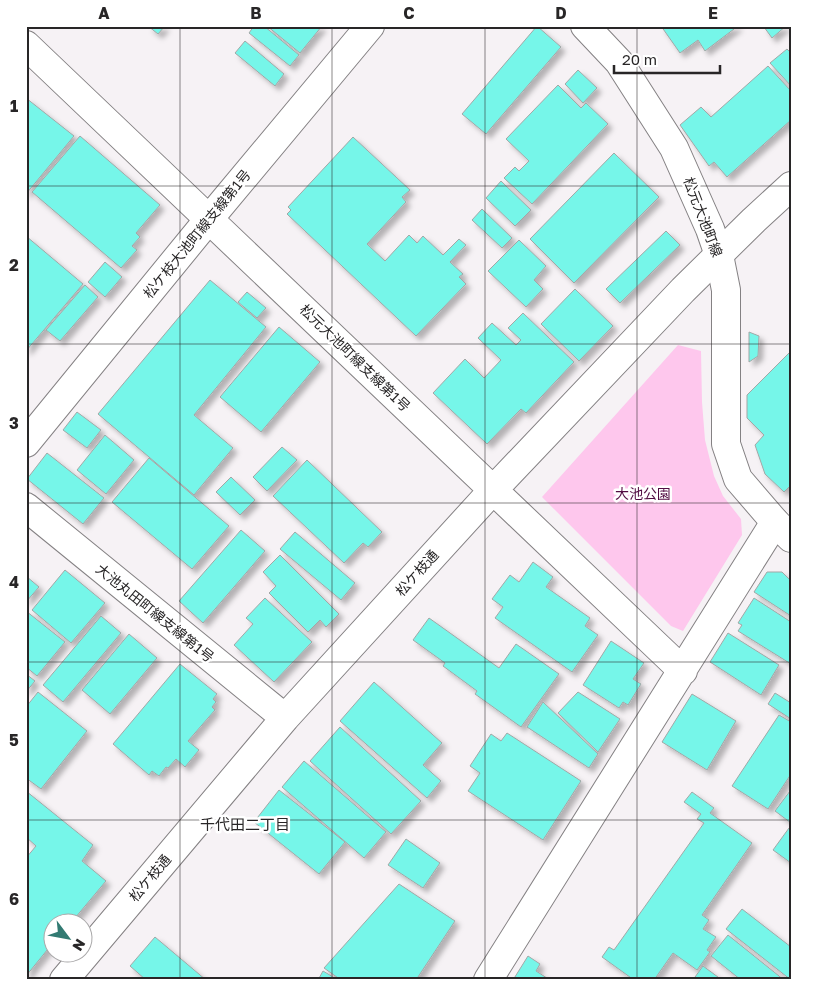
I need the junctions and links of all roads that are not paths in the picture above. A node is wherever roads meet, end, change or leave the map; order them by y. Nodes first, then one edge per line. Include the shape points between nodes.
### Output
1 (370, 26) edge
2 (585, 26) edge
3 (26, 45) edge
4 (791, 186) edge
5 (209, 219) junction
6 (719, 255) junction
7 (26, 443) edge
8 (493, 490) junction
9 (26, 507) edge
10 (783, 530) edge
11 (683, 671) junction
12 (285, 718) junction
13 (64, 980) edge
14 (488, 980) edge

1 - 5 street, 松ケ枝大池町線支線第1号
2 - 6 street, 松元大池町線 via 619,62 674,148
3 - 5 street, 松元大池町線支線第1号
4 - 6 street, 松ケ枝通
5 - 7 street, 松ケ枝大池町線支線第1号
5 - 8 street, 松元大池町線支線第1号
6 - 8 street, 松ケ枝通
6 - 10 street, 松元大池町線 via 726,290 726,444 738,479
8 - 11 street, 松元大池町線支線第1号
8 - 12 street, 松ケ枝通
9 - 12 street, 大池丸田町線支線第1号
10 - 11 street
11 - 14 street
12 - 13 street, 松ケ枝通

